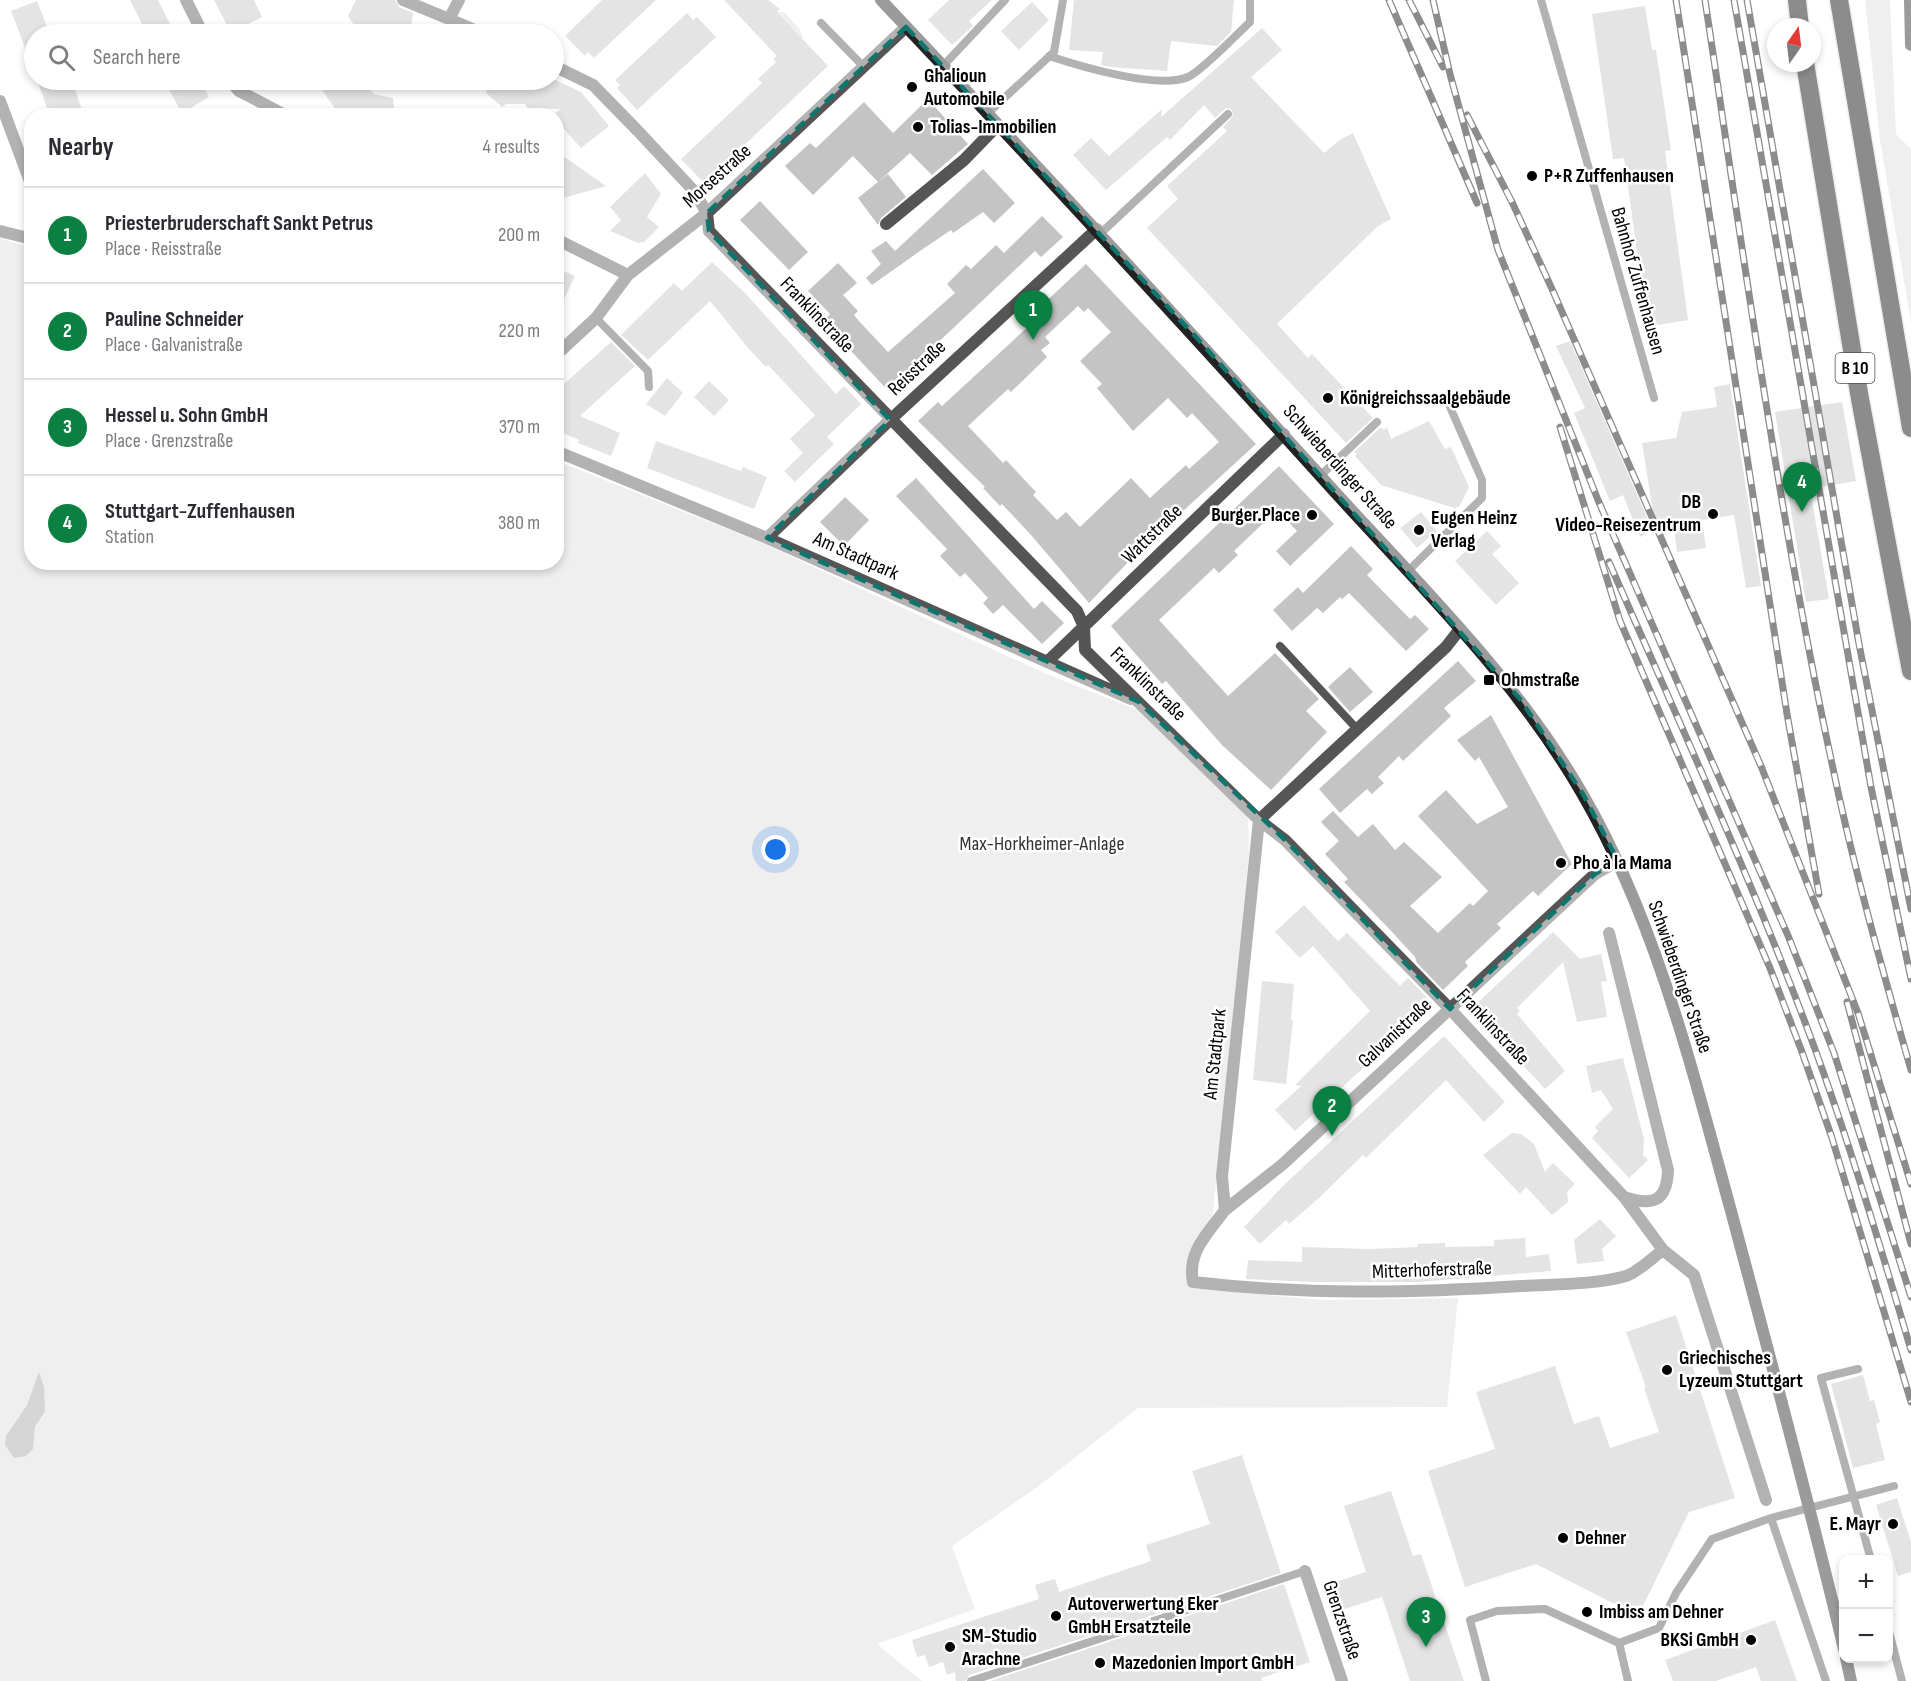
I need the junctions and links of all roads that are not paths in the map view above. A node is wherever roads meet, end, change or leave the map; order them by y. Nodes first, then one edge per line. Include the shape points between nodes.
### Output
1 (186, 0) edge
2 (403, 0) edge
3 (459, 0) edge
4 (881, 0) edge
5 (1005, 0) edge
6 (1063, 0) edge
7 (1250, 0) edge
8 (1540, 0) edge
9 (1797, 0) edge
10 (1839, 0) edge
11 (1910, 0) edge
12 (1799, 18) edge
13 (449, 19) junction
14 (821, 23) dead end
15 (198, 24) edge
16 (461, 24) edge
17 (906, 27) junction
18 (1911, 45) edge
19 (1049, 56) junction
20 (863, 66) junction
21 (943, 66) junction
22 (564, 71) edge
23 (1806, 72) edge
24 (238, 90) edge
25 (0, 101) edge
26 (272, 108) edge
27 (988, 113) junction
28 (1228, 114) dead end
29 (998, 125) junction
30 (24, 166) edge
31 (706, 213) junction
32 (886, 224) dead end
33 (0, 231) edge
34 (1099, 231) junction
35 (24, 237) edge
36 (564, 242) edge
37 (628, 276) junction
38 (596, 318) junction
39 (564, 348) edge
40 (649, 387) dead end
41 (1654, 398) dead end
42 (1450, 407) dead end
43 (890, 420) junction
44 (1377, 422) dead end
45 (1911, 428) edge
46 (1284, 434) junction
47 (564, 454) edge
48 (1320, 476) junction
49 (767, 538) junction
50 (1408, 571) junction
51 (1084, 627) junction
52 (1460, 629) junction
53 (1280, 646) dead end
54 (1047, 662) junction
55 (1911, 671) edge
56 (1138, 702) junction
57 (1357, 729) junction
58 (1259, 820) junction
59 (1618, 861) junction
60 (1609, 933) dead end
61 (1450, 1009) junction
62 (1624, 1197) junction
63 (1225, 1210) junction
64 (1663, 1250) junction
65 (1858, 1369) dead end
66 (1894, 1486) dead end
67 (1854, 1497) junction
68 (1766, 1500) dead end
69 (1811, 1508) junction
70 (1771, 1518) junction
71 (1869, 1555) edge
72 (1305, 1571) joint
73 (1839, 1628) edge
74 (1619, 1643) junction
75 (1893, 1647) edge
76 (1847, 1663) edge
77 (971, 1681) edge
78 (1342, 1681) edge
79 (1485, 1681) edge
80 (1628, 1681) edge
81 (1826, 1681) edge
82 (1851, 1681) edge
83 (1902, 1681) edge

1 - 15 street
2 - 13 street
3 - 13 street
4 - 17 main road, Schwieberdinger Straße
5 - 21 lane
6 - 19 lane via 1054,52
7 - 19 lane via 1250,22 1189,77 1147,79 1090,69
8 - 41 lane, Bahnhof Zuffenhausen
9 - 12 highway
10 - 45 highway, B 10
11 - 18 main road
13 - 16 street
14 - 20 lane
17 - 20 street, Morsestraße
17 - 21 main road, Schwieberdinger Straße
19 - 27 lane
20 - 31 street, Morsestraße
21 - 27 main road, Schwieberdinger Straße
22 - 31 street, Franklinstraße via 593,86 694,191
23 - 55 highway, B 10 via 1860,399
24 - 26 street
25 - 30 street
27 - 29 main road, Schwieberdinger Straße
28 - 34 lane, Reisstraße
29 - 32 street via 964,160
29 - 34 main road, Schwieberdinger Straße
31 - 37 street, Morsestraße
31 - 43 street, Franklinstraße via 710,231
33 - 35 street
34 - 43 street, Reisstraße
34 - 46 main road, Schwieberdinger Straße
36 - 37 street
37 - 38 street, Morsestraße
38 - 39 street, Morsestraße
38 - 40 lane via 648,371
42 - 50 lane via 1482,480 1482,498
43 - 49 street, Reisstraße
43 - 51 street, Franklinstraße via 1077,611
44 - 48 lane
46 - 48 main road, Schwieberdinger Straße
46 - 51 street, Wattstraße
47 - 49 street, Am Stadtpark
48 - 50 main road, Schwieberdinger Straße
49 - 54 street, Am Stadtpark
50 - 52 main road, Schwieberdinger Straße
51 - 54 street, Wattstraße
51 - 56 street, Franklinstraße via 1084,650
52 - 57 street
52 - 59 main road, Schwieberdinger Straße via 1538,723
53 - 57 lane
54 - 56 street, Am Stadtpark
56 - 58 street, Franklinstraße
57 - 58 street
58 - 61 street, Franklinstraße via 1285,840
58 - 63 street, Am Stadtpark via 1222,1176
59 - 61 street, Galvanistraße via 1595,874
59 - 69 main road, Schwieberdinger Straße via 1681,1035
60 - 62 street via 1668,1170 1667,1184 1661,1196 1652,1202
61 - 62 street, Franklinstraße
61 - 63 street, Galvanistraße via 1283,1164
62 - 64 street, Franklinstraße
63 - 64 street, Mitterhoferstraße via 1198,1246 1190,1267 1193,1282 1330,1292 1465,1290 1571,1283 1627,1276
64 - 68 street via 1694,1275
65 - 67 lane via 1821,1378
66 - 67 lane
67 - 69 lane
67 - 71 lane
69 - 70 lane
69 - 73 main road, Schwieberdinger Straße
70 - 74 lane via 1712,1539 1680,1585 1659,1628
70 - 81 lane
72 - 77 lane
72 - 78 street, Grenzstraße
74 - 79 lane via 1545,1609 1497,1611 1470,1620
74 - 80 lane
75 - 83 lane
76 - 82 main road

